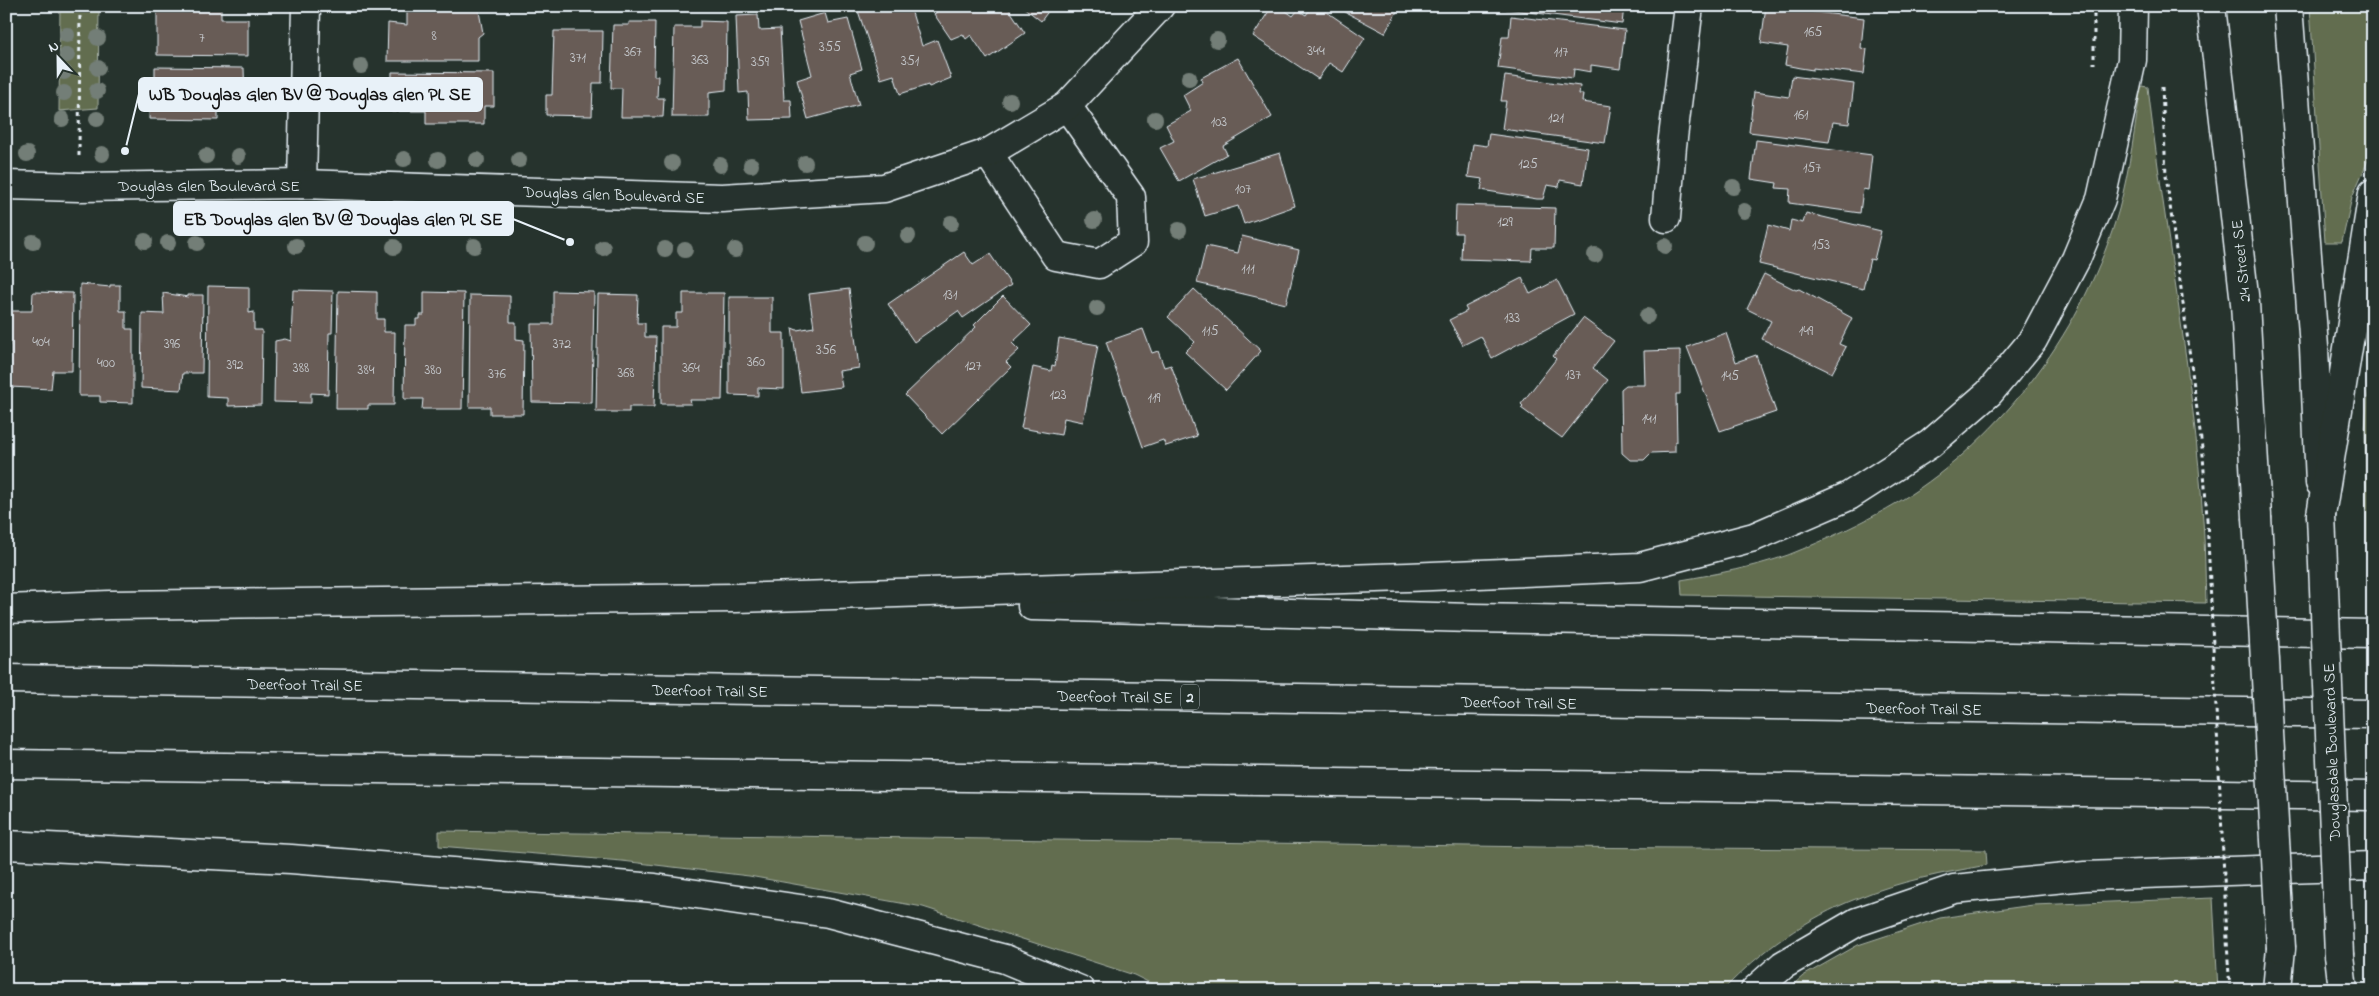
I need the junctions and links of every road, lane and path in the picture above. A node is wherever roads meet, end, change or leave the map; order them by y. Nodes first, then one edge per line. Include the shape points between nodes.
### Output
1 (80, 6) edge
2 (306, 6) edge
3 (1160, 6) edge
4 (1689, 6) edge
5 (2094, 6) edge
6 (2133, 6) edge
7 (2211, 6) edge
8 (2288, 6) edge
9 (2094, 64) dead end
10 (2161, 77) dead end
11 (1067, 106) junction
12 (988, 153) junction
13 (302, 184) junction
14 (6, 185) edge
15 (79, 186) junction
16 (2373, 193) edge
17 (1666, 218) dead end
18 (2321, 515) junction
19 (736, 598) junction
20 (6, 609) edge
21 (2373, 634) edge
22 (6, 679) edge
23 (2373, 714) edge
24 (6, 764) edge
25 (2373, 796) edge
26 (6, 846) edge
27 (2373, 866) edge
28 (2281, 948) junction
29 (1080, 990) edge
30 (1755, 990) edge
31 (2230, 990) edge
32 (2277, 990) edge
33 (2285, 990) edge
34 (2342, 990) edge

1 - 15 path
2 - 13 main road
3 - 11 main road, Douglas Glen Boulevard SE
4 - 17 main road
5 - 9 path
6 - 19 main road via 2132,60 2101,199 2076,259 2033,340 1989,393 1930,444 1849,496 1754,537 1640,568
7 - 28 main road, 24 Street SE, bridge via 2245,303
8 - 18 main road via 2313,337
10 - 31 path, bridge via 2166,175 2202,455 2207,519
11 - 12 main road, Douglas Glen Boulevard SE
11 - 12 main road via 1131,197 1133,242 1099,264 1056,256
12 - 13 main road, Douglas Glen Boulevard SE via 884,188 722,198
13 - 15 main road, Douglas Glen Boulevard SE
14 - 15 main road, Douglas Glen Boulevard SE
16 - 18 main road
18 - 34 main road, Douglasdale Boulevard SE, bridge
19 - 20 main road
19 - 21 main road via 1482,618
22 - 23 main road, Deerfoot Trail SE / 2
24 - 25 main road
26 - 29 main road via 292,859 656,888 828,913 1005,959
27 - 30 main road via 2085,876 1954,889 1857,922 1783,965
28 - 32 main road
28 - 33 main road

